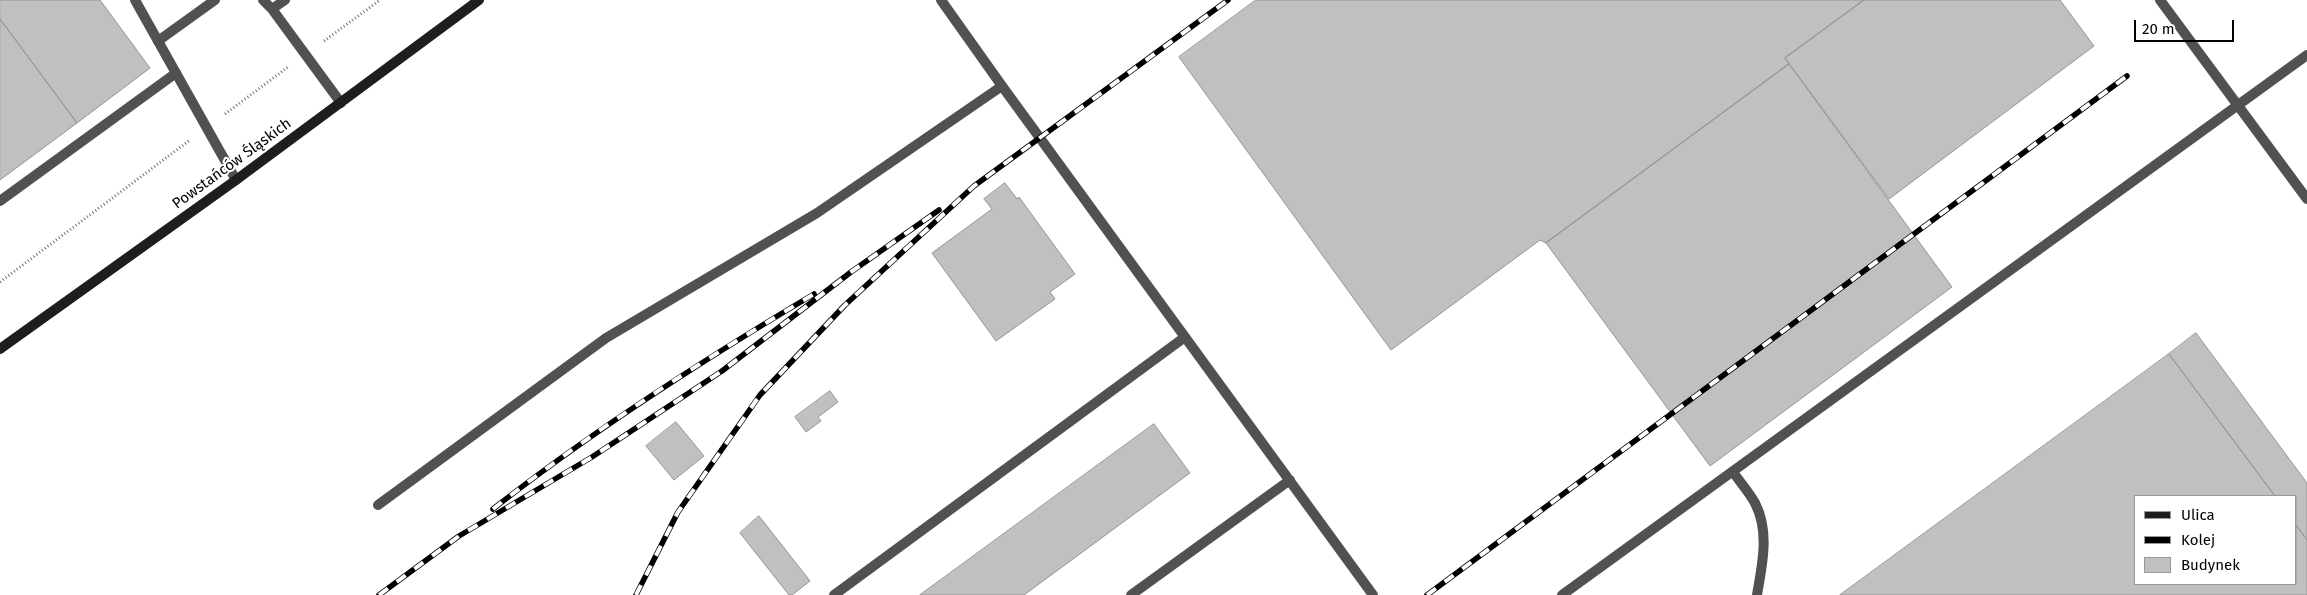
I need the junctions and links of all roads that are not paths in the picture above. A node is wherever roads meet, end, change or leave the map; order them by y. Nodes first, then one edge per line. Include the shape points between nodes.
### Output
1 (135, 0) edge
2 (214, 0) edge
3 (263, 0) edge
4 (285, 0) edge
5 (479, 0) edge
6 (941, 0) edge
7 (2160, 0) edge
8 (272, 10) junction
9 (158, 42) junction
10 (2307, 55) edge
11 (176, 73) junction
12 (1002, 86) junction
13 (341, 103) junction
14 (2238, 105) junction
15 (236, 180) junction
16 (2307, 199) edge
17 (0, 201) edge
18 (1185, 337) junction
19 (0, 349) edge
20 (1733, 472) junction
21 (1290, 480) junction
22 (378, 505) dead end
23 (834, 595) edge
24 (1131, 595) edge
25 (1374, 595) edge
26 (1562, 595) edge
27 (1757, 595) edge

1 - 9 street
2 - 9 street
3 - 8 street
4 - 8 street
5 - 13 main road, Powstańców Śląskich
6 - 12 street
7 - 14 street
8 - 13 street
9 - 11 street
10 - 14 street
11 - 15 street
11 - 17 street
12 - 18 street
12 - 22 street via 816,213 606,338
13 - 15 main road, Powstańców Śląskich
14 - 16 street
14 - 20 street
15 - 19 main road, Powstańców Śląskich
18 - 21 street
18 - 23 street
20 - 26 street
20 - 27 street via 1756,504 1763,531
21 - 24 street
21 - 25 street

